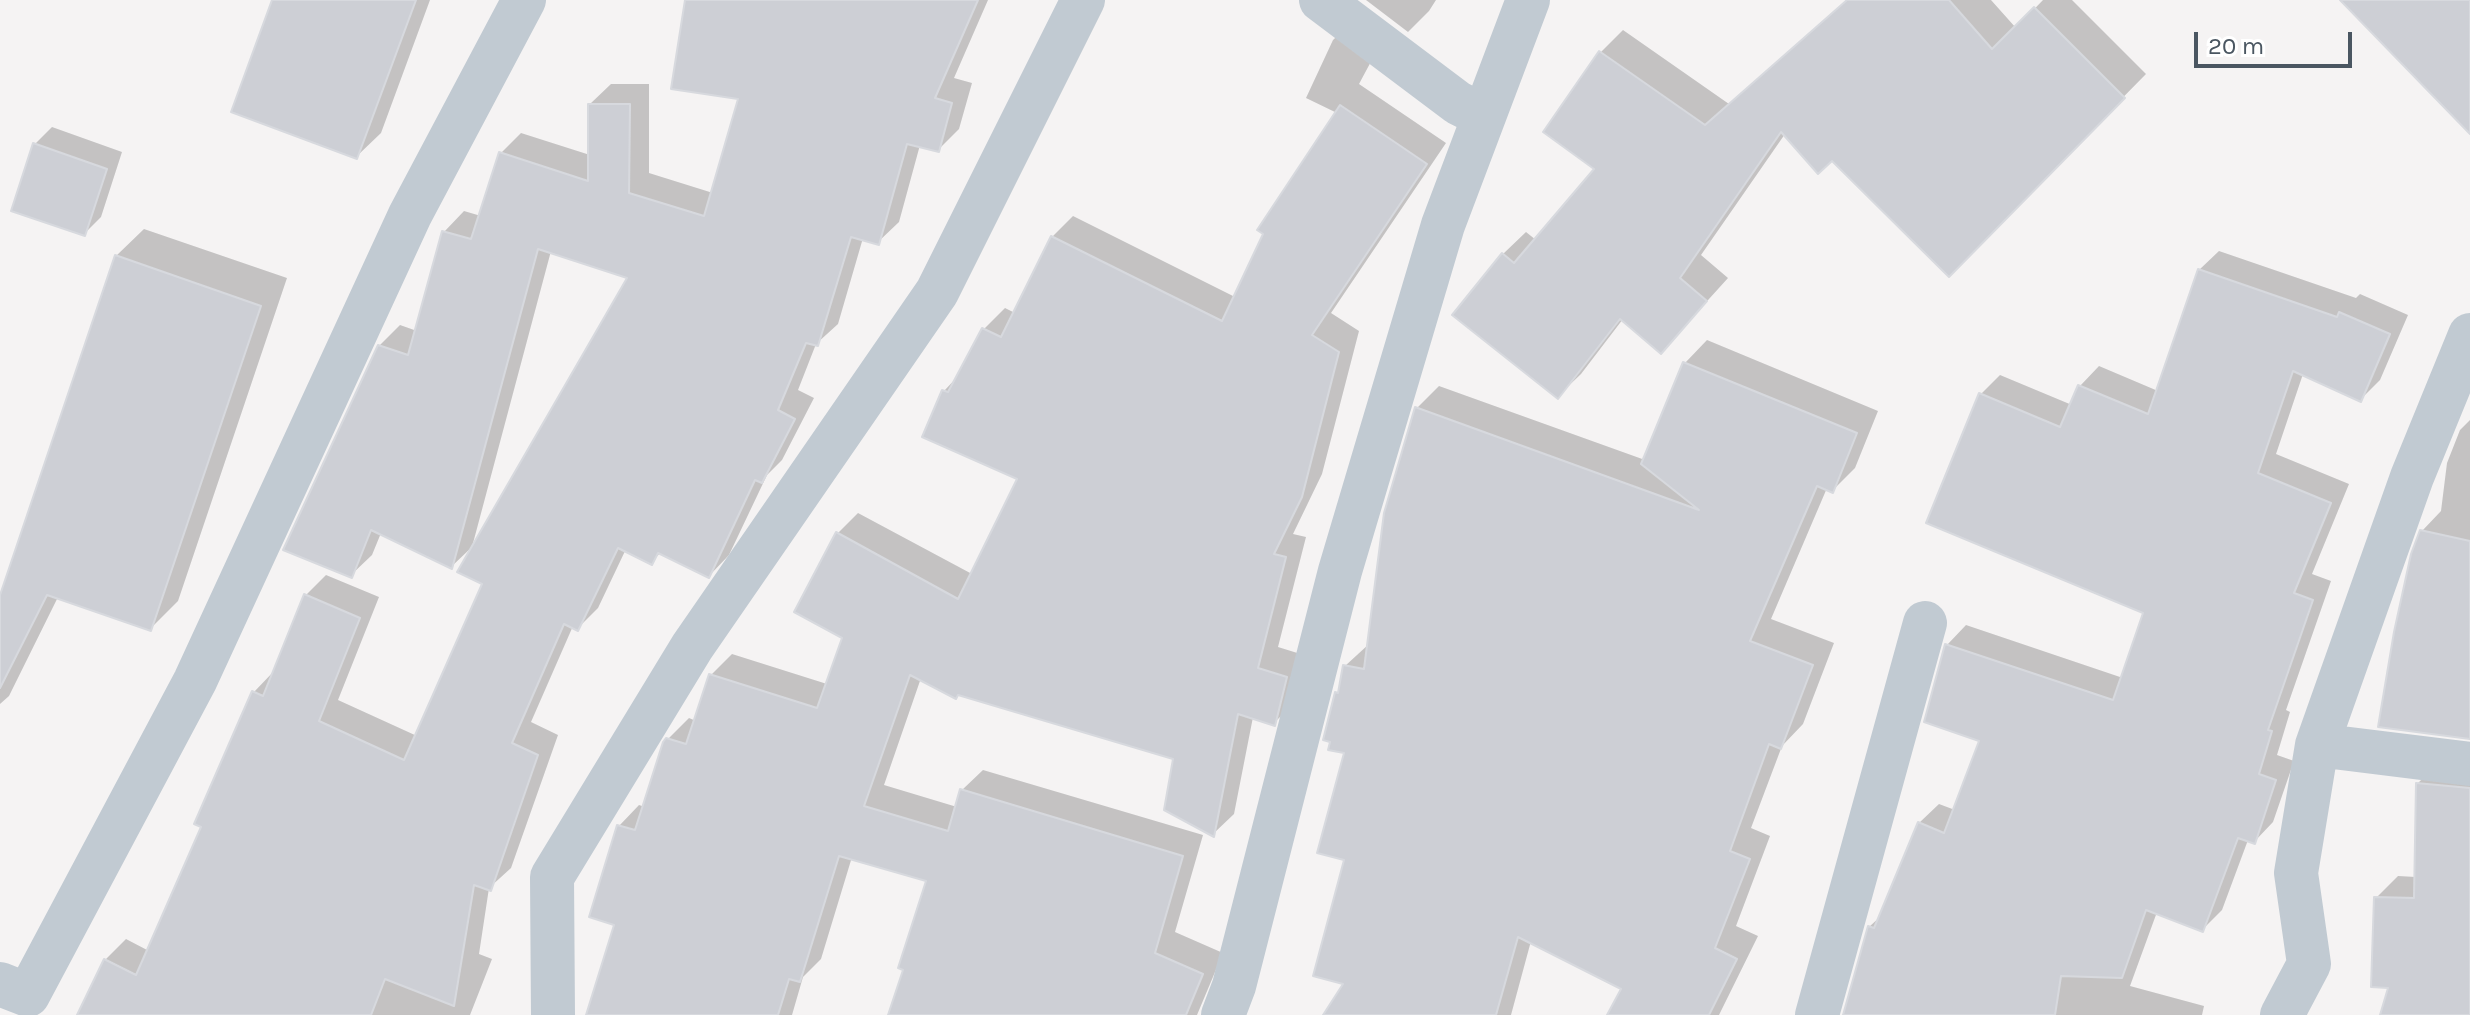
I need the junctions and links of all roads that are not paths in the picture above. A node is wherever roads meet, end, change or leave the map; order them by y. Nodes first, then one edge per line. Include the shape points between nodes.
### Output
1 (524, 0) edge
2 (1083, 0) edge
3 (1321, 0) edge
4 (1528, 0) edge
5 (1484, 116) junction
6 (2470, 335) edge
7 (1925, 623) dead end
8 (2317, 745) junction
9 (2470, 764) edge
10 (16, 998) edge
11 (553, 1015) edge
12 (1223, 1015) edge
13 (1817, 1015) edge
14 (2282, 1015) edge

1 - 10 street via 410,215 195,681
2 - 11 street via 937,292 692,647 552,877
3 - 5 street via 1458,103
4 - 5 street
5 - 12 street via 1443,225 1340,571
6 - 8 street via 2412,477
7 - 13 street
8 - 9 street
8 - 14 street via 2296,873 2309,964

